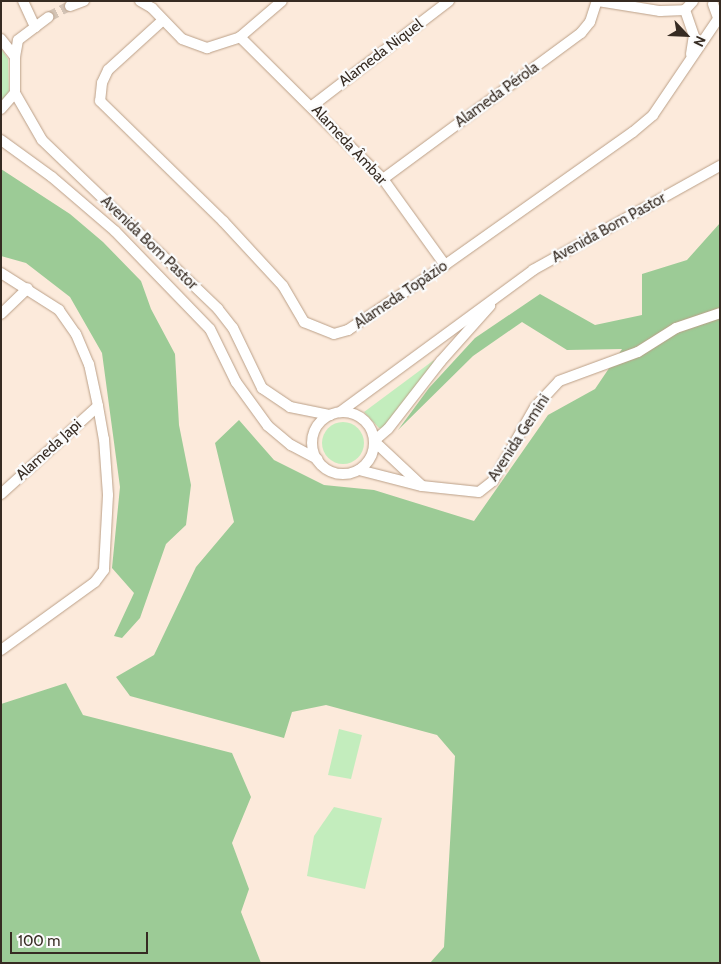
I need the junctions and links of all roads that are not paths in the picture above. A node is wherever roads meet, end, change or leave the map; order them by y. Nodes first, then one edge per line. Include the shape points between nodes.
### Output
1 (22, 1) edge
2 (84, 1) edge
3 (140, 1) edge
4 (262, 1) edge
5 (282, 1) edge
6 (449, 1) edge
7 (598, 1) edge
8 (693, 1) edge
9 (713, 3) edge
10 (70, 6) dead end
11 (270, 10) junction
12 (685, 10) junction
13 (48, 17) tunnel mouth
14 (719, 17) edge
15 (164, 20) junction
16 (34, 27) junction
17 (240, 37) junction
18 (698, 38) junction
19 (1, 39) edge
20 (15, 57) junction
21 (15, 93) junction
22 (312, 106) junction
23 (1, 109) edge
24 (1, 140) edge
25 (720, 166) edge
26 (383, 179) junction
27 (445, 265) junction
28 (1, 274) edge
29 (28, 288) junction
30 (501, 294) junction
31 (720, 313) edge
32 (1, 314) edge
33 (98, 406) junction
34 (335, 414) junction
35 (374, 441) junction
36 (317, 459) junction
37 (359, 470) junction
38 (422, 486) junction
39 (1, 494) edge
40 (1, 650) edge

1 - 16 street
2 - 10 street
3 - 15 street
4 - 11 street
5 - 11 street
6 - 22 street, Alameda Niquel
7 - 12 street via 660,11
7 - 26 street, Alameda Pérola via 590,22 581,33
8 - 12 street
9 - 14 street
11 - 17 street
12 - 18 street
13 - 16 street
14 - 18 street, Alameda Topázio
15 - 17 street via 182,38 208,48
15 - 27 street, Alameda Topázio via 108,70 102,83 100,101 223,221 276,278 304,322 334,334 348,330
16 - 20 street via 18,40
17 - 22 street, Alameda Âmbar
18 - 27 street, Alameda Topázio via 691,55 653,115
19 - 20 street
20 - 21 street, Avenida Bom Pastor
21 - 23 street
21 - 34 street, Avenida Bom Pastor via 42,140 218,309 233,328 262,388 290,407
22 - 26 street, Alameda Âmbar
24 - 36 street, Avenida Bom Pastor via 52,177 115,231 210,329 236,382 268,426 291,445
25 - 30 street, Avenida Bom Pastor via 564,251
26 - 27 street, Alameda Âmbar
28 - 29 street
29 - 32 street
29 - 33 street via 59,310 76,334 89,364
30 - 34 street, Avenida Bom Pastor
30 - 35 street, Avenida Bom Pastor via 441,361 388,429
31 - 38 street, Avenida Gemini via 676,328 638,352 559,381 536,407 493,481 479,492
33 - 39 street, Alameda Japi
33 - 40 street via 108,495 104,570 95,582
34 - 35 street via 359,416 366,422
34 - 36 street via 322,421 313,438
35 - 37 street via 369,462
35 - 38 street
36 - 37 street via 330,472 341,475
37 - 38 street, Avenida Gemini

